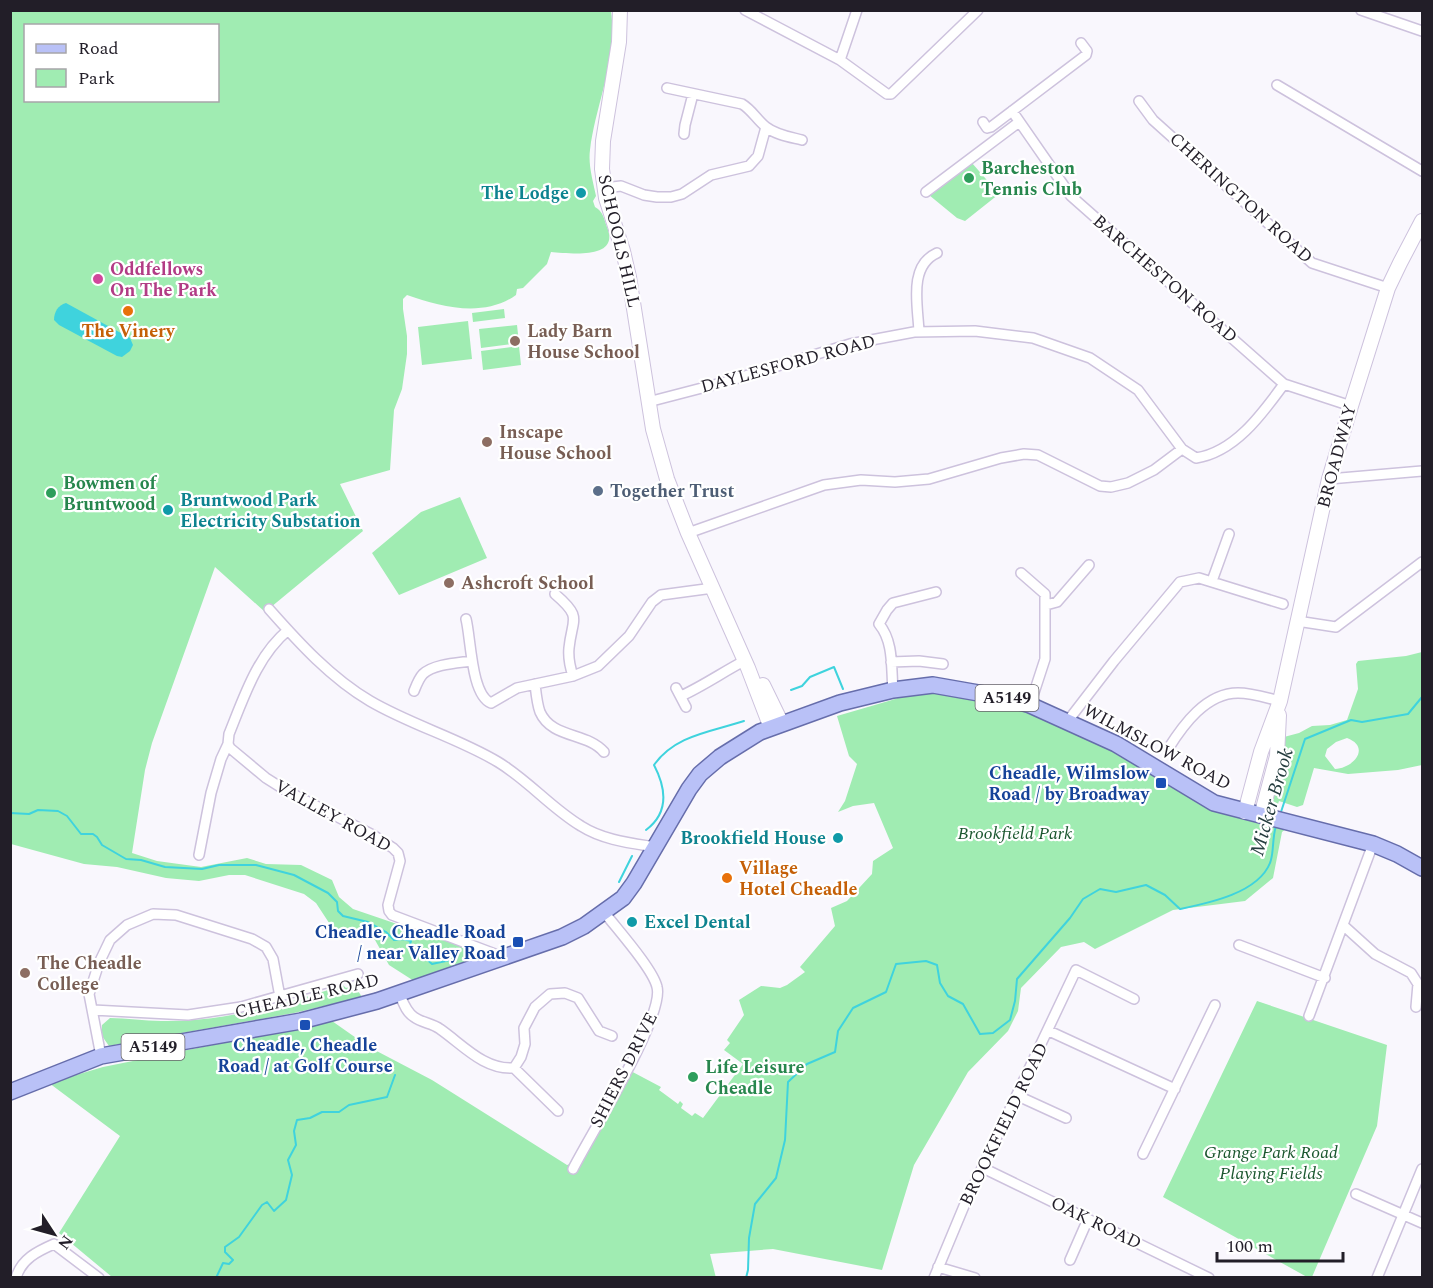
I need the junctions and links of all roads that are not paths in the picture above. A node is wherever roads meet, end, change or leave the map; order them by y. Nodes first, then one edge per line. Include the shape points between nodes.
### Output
1 (620, 10) edge
2 (745, 10) edge
3 (857, 10) edge
4 (978, 10) edge
5 (1361, 10) edge
6 (1422, 30) edge
7 (1081, 43) dead end
8 (840, 60) junction
9 (1277, 85) dead end
10 (667, 88) dead end
11 (693, 94) junction
12 (1139, 101) dead end
13 (1012, 111) junction
14 (983, 122) dead end
15 (1019, 122) junction
16 (766, 127) junction
17 (684, 134) dead end
18 (802, 140) dead end
19 (1422, 171) edge
20 (604, 188) junction
21 (926, 192) dead end
22 (1422, 221) edge
23 (937, 253) dead end
24 (1388, 288) junction
25 (919, 332) junction
26 (1284, 384) junction
27 (648, 402) junction
28 (1351, 406) junction
29 (1182, 449) junction
30 (1422, 471) edge
31 (1329, 479) junction
32 (688, 533) junction
33 (1229, 534) dead end
34 (1422, 562) edge
35 (1089, 565) dead end
36 (1021, 573) dead end
37 (1212, 581) junction
38 (713, 588) junction
39 (936, 592) dead end
40 (555, 594) dead end
41 (1283, 604) dead end
42 (1046, 605) junction
43 (269, 609) dead end
44 (466, 618) dead end
45 (1297, 621) junction
46 (869, 624) dead end
47 (879, 624) junction
48 (288, 630) junction
49 (471, 661) junction
50 (891, 662) junction
51 (746, 664) junction
52 (943, 664) dead end
53 (573, 676) junction
54 (535, 684) junction
55 (893, 690) junction
56 (414, 691) dead end
57 (1280, 701) junction
58 (1030, 705) junction
59 (686, 707) dead end
60 (1067, 722) junction
61 (776, 726) junction
62 (228, 744) junction
63 (1168, 749) dead end
64 (603, 752) dead end
65 (1245, 812) junction
66 (1265, 817) junction
67 (1373, 844) junction
68 (655, 847) junction
69 (199, 855) dead end
70 (1422, 868) edge
71 (604, 912) junction
72 (1344, 926) junction
73 (1239, 945) dead end
74 (503, 957) junction
75 (358, 974) dead end
76 (1325, 978) junction
77 (399, 993) junction
78 (280, 997) junction
79 (1134, 999) dead end
80 (1215, 1005) dead end
81 (1416, 1007) dead end
82 (93, 1010) junction
83 (1309, 1016) dead end
84 (1049, 1031) junction
85 (612, 1036) dead end
86 (101, 1056) junction
87 (514, 1068) junction
88 (1170, 1087) junction
89 (10, 1092) edge
90 (1018, 1096) junction
91 (558, 1111) dead end
92 (1066, 1118) dead end
93 (1143, 1154) dead end
94 (982, 1168) junction
95 (573, 1169) dead end
96 (1422, 1169) edge
97 (1356, 1194) dead end
98 (1403, 1215) junction
99 (1088, 1220) junction
100 (1422, 1223) edge
101 (1070, 1260) dead end
102 (938, 1267) junction
103 (15, 1271) edge
104 (99, 1278) edge
105 (934, 1278) edge
106 (975, 1278) edge
107 (1209, 1278) edge
108 (1377, 1278) edge

1 - 20 street, SCHOOLS HILL via 619,42 603,141
2 - 8 street
3 - 8 street
4 - 8 street via 891,94
5 - 6 street
7 - 13 street via 1086,55
9 - 19 street
10 - 11 street
11 - 16 street via 742,104
11 - 17 street
12 - 24 street, CHERINGTON ROAD via 1153,120 1312,263
13 - 14 street via 988,128
13 - 15 street, BARCHESTON ROAD
15 - 21 street
15 - 26 street, BARCHESTON ROAD via 1071,196
16 - 18 street
16 - 20 street via 758,156 749,166 711,175 682,194 657,197 621,186
20 - 27 street, SCHOOLS HILL via 625,258
22 - 24 street, BROADWAY
23 - 25 street via 919,270
24 - 28 street, BROADWAY
25 - 27 street, DAYLESFORD ROAD via 850,344
25 - 29 street, DAYLESFORD ROAD via 975,331 1034,338 1090,358 1138,390
26 - 28 street, BARCHESTON ROAD
26 - 29 street via 1260,416 1212,456 1196,458
27 - 32 street, SCHOOLS HILL via 658,450
28 - 31 street, BROADWAY
29 - 32 street via 1154,470 1111,487 1100,486 1038,455 1024,454 929,479 824,485
30 - 31 street
31 - 45 street, BROADWAY
32 - 38 street, SCHOOLS HILL
33 - 37 street
34 - 45 street via 1336,627
35 - 42 street via 1057,602
36 - 42 street via 1045,594
37 - 41 street
37 - 60 street via 1199,578 1180,582
38 - 51 street, SCHOOLS HILL
38 - 53 street via 661,595 611,656
39 - 47 street via 893,603
40 - 53 street via 573,613 568,651
42 - 58 street via 1045,659
43 - 48 street
44 - 49 street
45 - 57 street, BROADWAY
46 - 47 street
47 - 50 street via 888,637
48 - 62 street via 265,653
48 - 68 street via 346,685 378,705 495,760 582,827 619,841
49 - 54 street via 480,693 491,703 518,688
49 - 56 street via 423,674
50 - 52 street
50 - 55 street
51 - 59 street via 716,676 704,686 679,692
51 - 61 street, SCHOOLS HILL via 757,676
53 - 54 street
54 - 64 street via 541,713 550,725 591,742
55 - 58 main road, WILMSLOW ROAD / A5149 via 933,685
55 - 61 main road, WILMSLOW ROAD / A5149 via 832,700
57 - 63 street via 1238,693 1219,698 1199,709
57 - 65 street, BROADWAY
57 - 66 street, BROADWAY via 1277,756
58 - 60 main road, WILMSLOW ROAD / A5149
60 - 65 main road, WILMSLOW ROAD / A5149 via 1116,744 1214,803
61 - 68 main road, WILMSLOW ROAD / A5149 via 745,740 700,774
62 - 69 street via 216,775
62 - 74 street, VALLEY ROAD via 275,784 398,853 400,861 388,905 392,915
65 - 66 main road, WILMSLOW ROAD / A5149
66 - 67 main road, WILMSLOW ROAD / A5149
67 - 70 main road, WILMSLOW ROAD / A5149
67 - 72 street
68 - 71 main road, WILMSLOW ROAD / A5149 via 634,883
71 - 74 main road, CHEADLE ROAD / A5149 via 562,937
71 - 95 street, SHIERS DRIVE via 654,979 658,994 640,1045
72 - 76 street
72 - 81 street via 1375,954 1411,973 1418,984
73 - 76 street
74 - 77 main road, CHEADLE ROAD / A5149
75 - 78 street
76 - 83 street
77 - 86 main road, CHEADLE ROAD / A5149 via 301,1021
77 - 87 street via 414,1017 438,1028 467,1052 502,1068
78 - 82 street via 188,1015
78 - 82 street via 273,959 266,947 176,915 153,914 126,925 110,940 89,994
79 - 84 street, BROOKFIELD ROAD via 1076,970
80 - 88 street
82 - 86 street
84 - 88 street
84 - 90 street, BROOKFIELD ROAD
85 - 87 street via 599,1031 578,998 565,993 550,994 535,1007 525,1028 522,1057
86 - 89 main road, CHEADLE ROAD / A5149
87 - 91 street
88 - 93 street
90 - 92 street
90 - 94 street, BROOKFIELD ROAD
94 - 99 street, OAK ROAD
94 - 102 street, BROOKFIELD ROAD
96 - 98 street
97 - 98 street
98 - 100 street
98 - 108 street
99 - 101 street
99 - 107 street, OAK ROAD
102 - 105 street, BROOKFIELD ROAD
102 - 106 street
103 - 104 street via 34,1253 54,1244

